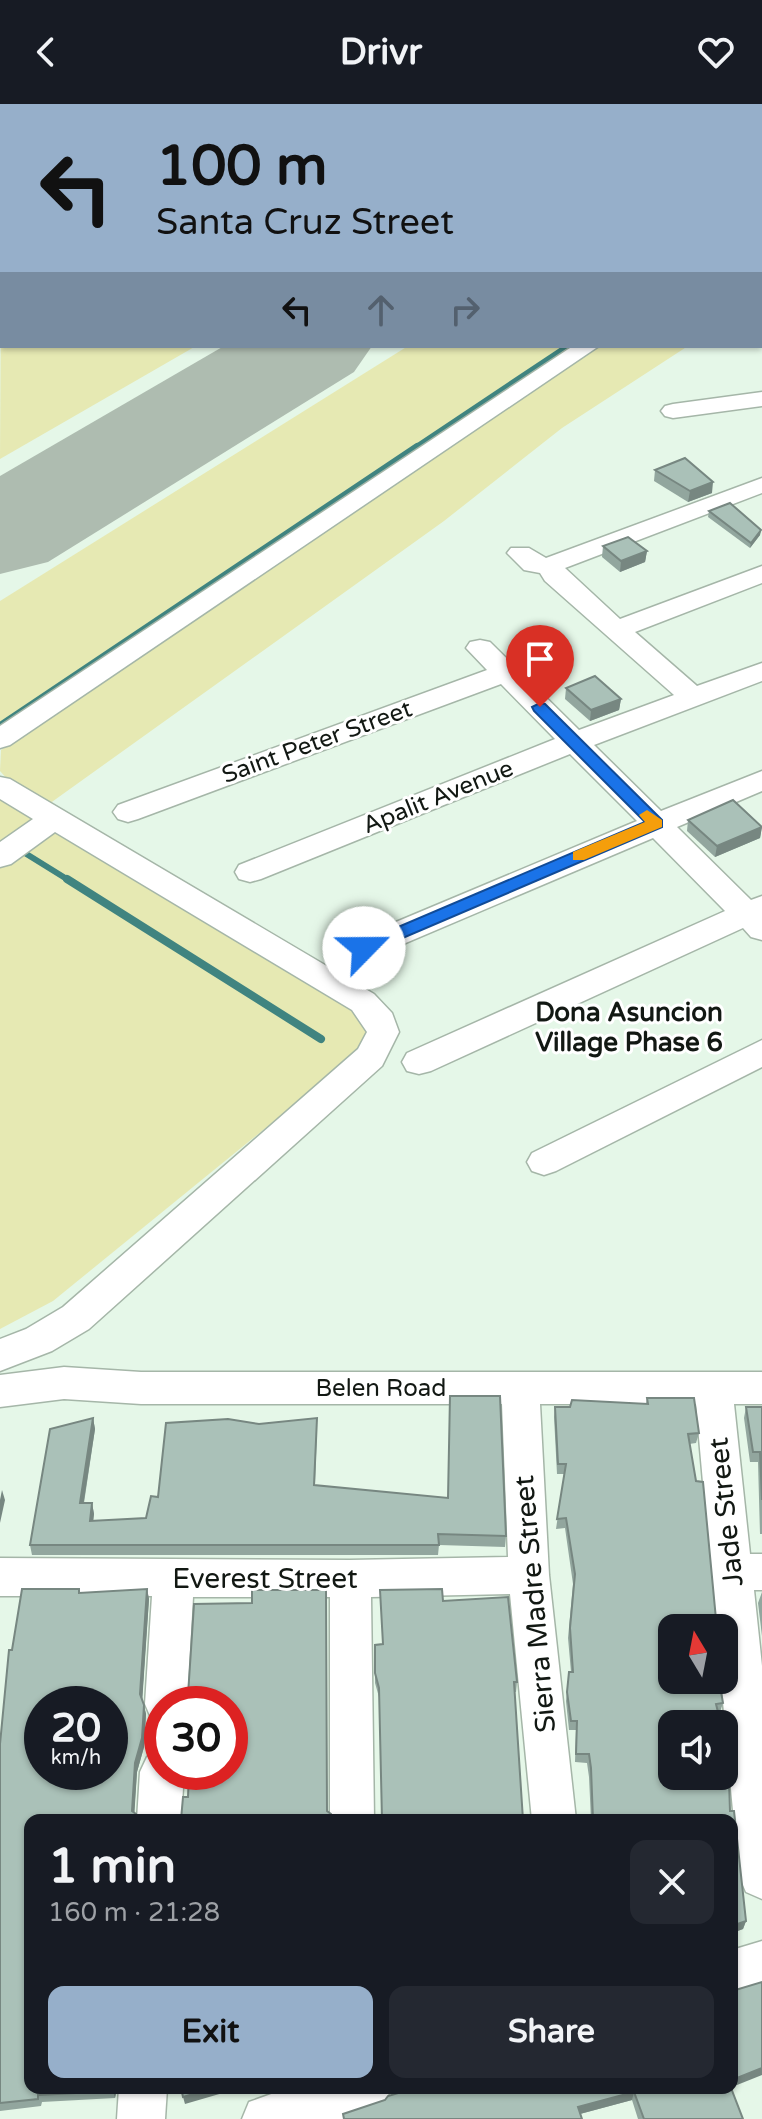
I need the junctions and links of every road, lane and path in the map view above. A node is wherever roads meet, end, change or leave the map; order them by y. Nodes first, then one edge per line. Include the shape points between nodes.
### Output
1 (585, 348) edge
2 (762, 399) edge
3 (673, 411) dead end
4 (762, 485) edge
5 (520, 553) dead end
6 (551, 566) junction
7 (762, 574) edge
8 (617, 629) junction
9 (480, 648) dead end
10 (762, 671) edge
11 (505, 673) junction
12 (694, 698) junction
13 (0, 739) edge
14 (575, 742) junction
15 (762, 780) edge
16 (0, 786) edge
17 (128, 812) dead end
18 (54, 818) junction
19 (656, 823) junction
20 (0, 857) edge
21 (250, 872) dead end
22 (757, 917) edge
23 (364, 948) dead end
24 (762, 1052) edge
25 (419, 1062) dead end
26 (544, 1162) dead end
27 (0, 1355) edge
28 (713, 1387) junction
29 (520, 1388) junction
30 (762, 1388) edge
31 (0, 1391) edge
32 (748, 1572) edge
33 (529, 1575) junction
34 (0, 1577) edge
35 (174, 1579) junction
36 (350, 1579) junction
37 (167, 1686) edge
38 (161, 1790) edge
39 (159, 1814) edge
40 (352, 1814) edge
41 (553, 1814) edge
42 (762, 1876) edge
43 (762, 1964) edge
44 (738, 1971) edge
45 (143, 2094) edge
46 (344, 2094) edge
47 (141, 2119) edge
48 (266, 2119) edge

1 - 13 street
2 - 3 street
4 - 6 street
5 - 6 street via 533,564
6 - 8 street via 554,575
7 - 8 street
8 - 12 street
9 - 11 street
10 - 12 street, Apalit Avenue
11 - 14 street
11 - 17 street, Saint Peter Street
12 - 14 street, Apalit Avenue
14 - 19 street
14 - 21 street, Apalit Avenue
15 - 19 street
16 - 18 street
18 - 20 street
18 - 27 street via 363,1002 383,1032 370,1057 76,1318
19 - 22 street
19 - 23 street
22 - 25 street
24 - 26 street
28 - 29 street, Belen Road
28 - 30 street, Belen Road
28 - 32 street, Jade Street
29 - 31 street, Belen Road via 141,1388 64,1383
29 - 33 street, Sierra Madre Street
32 - 42 street, Jade Street
33 - 36 street, Everest Street
33 - 41 street, Sierra Madre Street
34 - 35 street, Everest Street
35 - 36 street, Everest Street
35 - 37 street
36 - 40 street
38 - 39 street
43 - 44 street
45 - 47 street
46 - 48 street

